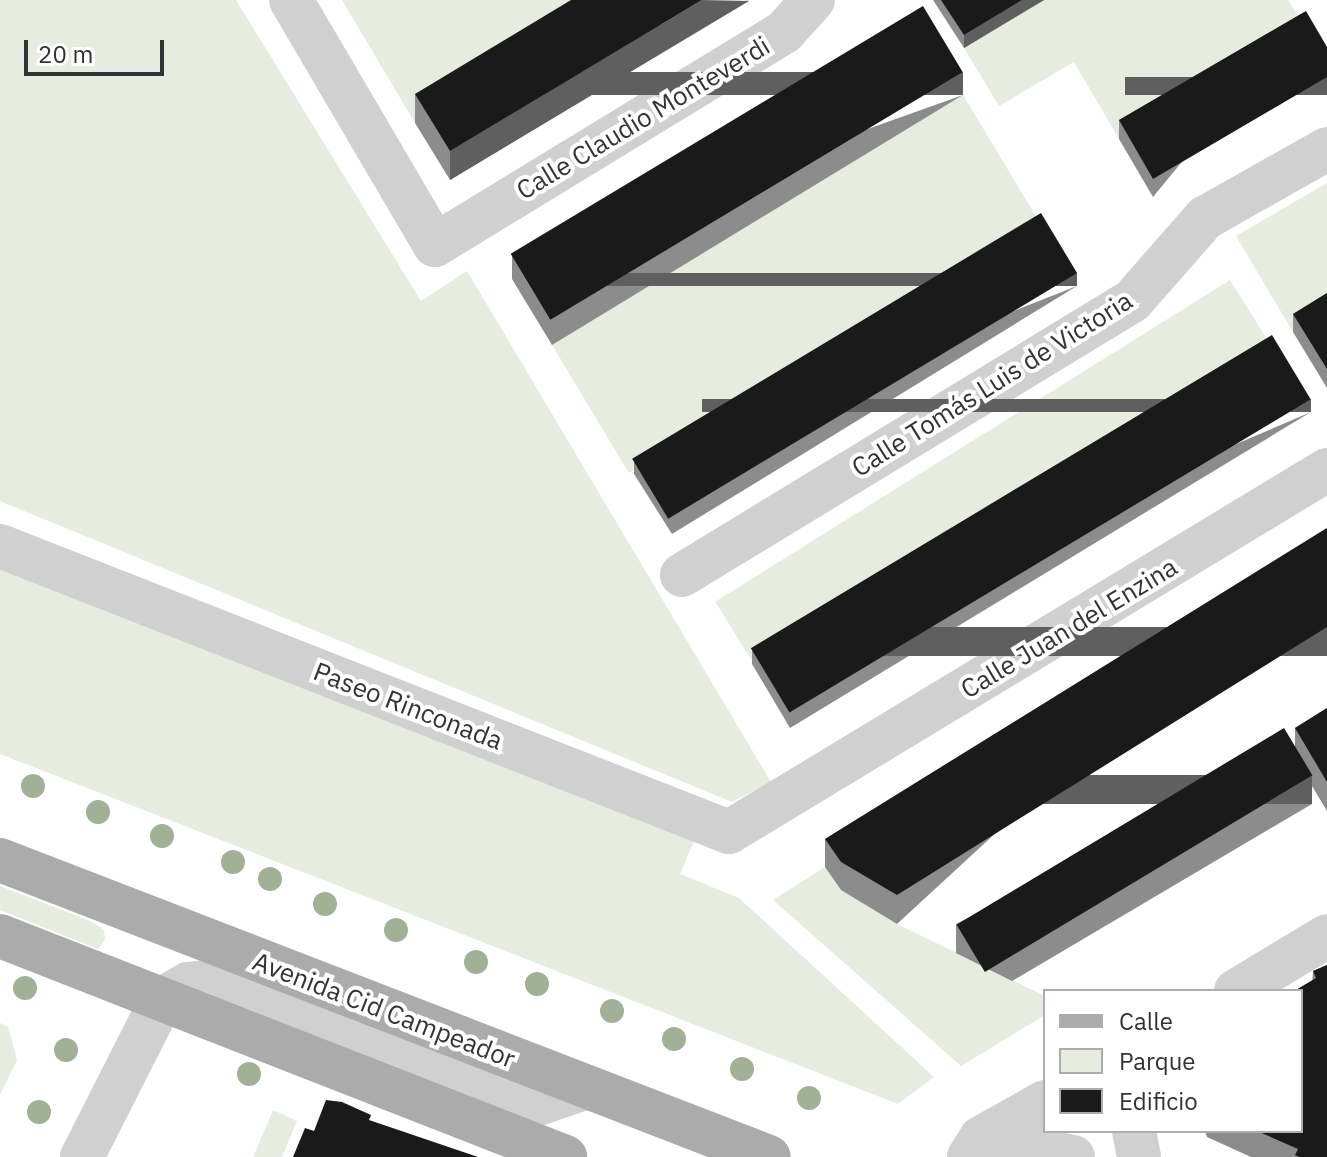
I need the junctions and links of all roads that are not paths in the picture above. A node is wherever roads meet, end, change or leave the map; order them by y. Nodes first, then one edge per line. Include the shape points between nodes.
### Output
1 (291, 0) edge
2 (813, 0) edge
3 (1327, 149) edge
4 (1327, 470) edge
5 (0, 546) edge
6 (682, 575) dead end
7 (811, 785) joint
8 (0, 860) edge
9 (0, 936) edge
10 (1327, 936) edge
11 (1239, 989) edge
12 (162, 999) junction
13 (587, 1087) junction
14 (1043, 1103) edge
15 (1134, 1133) edge
16 (975, 1148) edge
17 (82, 1157) edge
18 (565, 1157) edge
19 (769, 1157) edge
20 (1073, 1157) edge
21 (1139, 1157) edge

1 - 2 street, Calle Claudio Monteverdi via 435,245 784,32
3 - 6 street, Calle Tomás Luis de Victoria via 1205,218 1132,301
4 - 7 street, Calle Juan del Enzina
5 - 7 street, Paseo Rinconada via 729,832
8 - 13 main road, Avenida Cid Campeador
9 - 12 main road
10 - 11 street
12 - 13 street via 188,984 218,981 541,1103
12 - 17 street
12 - 18 main road
13 - 19 main road, Avenida Cid Campeador
14 - 16 street
15 - 21 street
16 - 20 street

